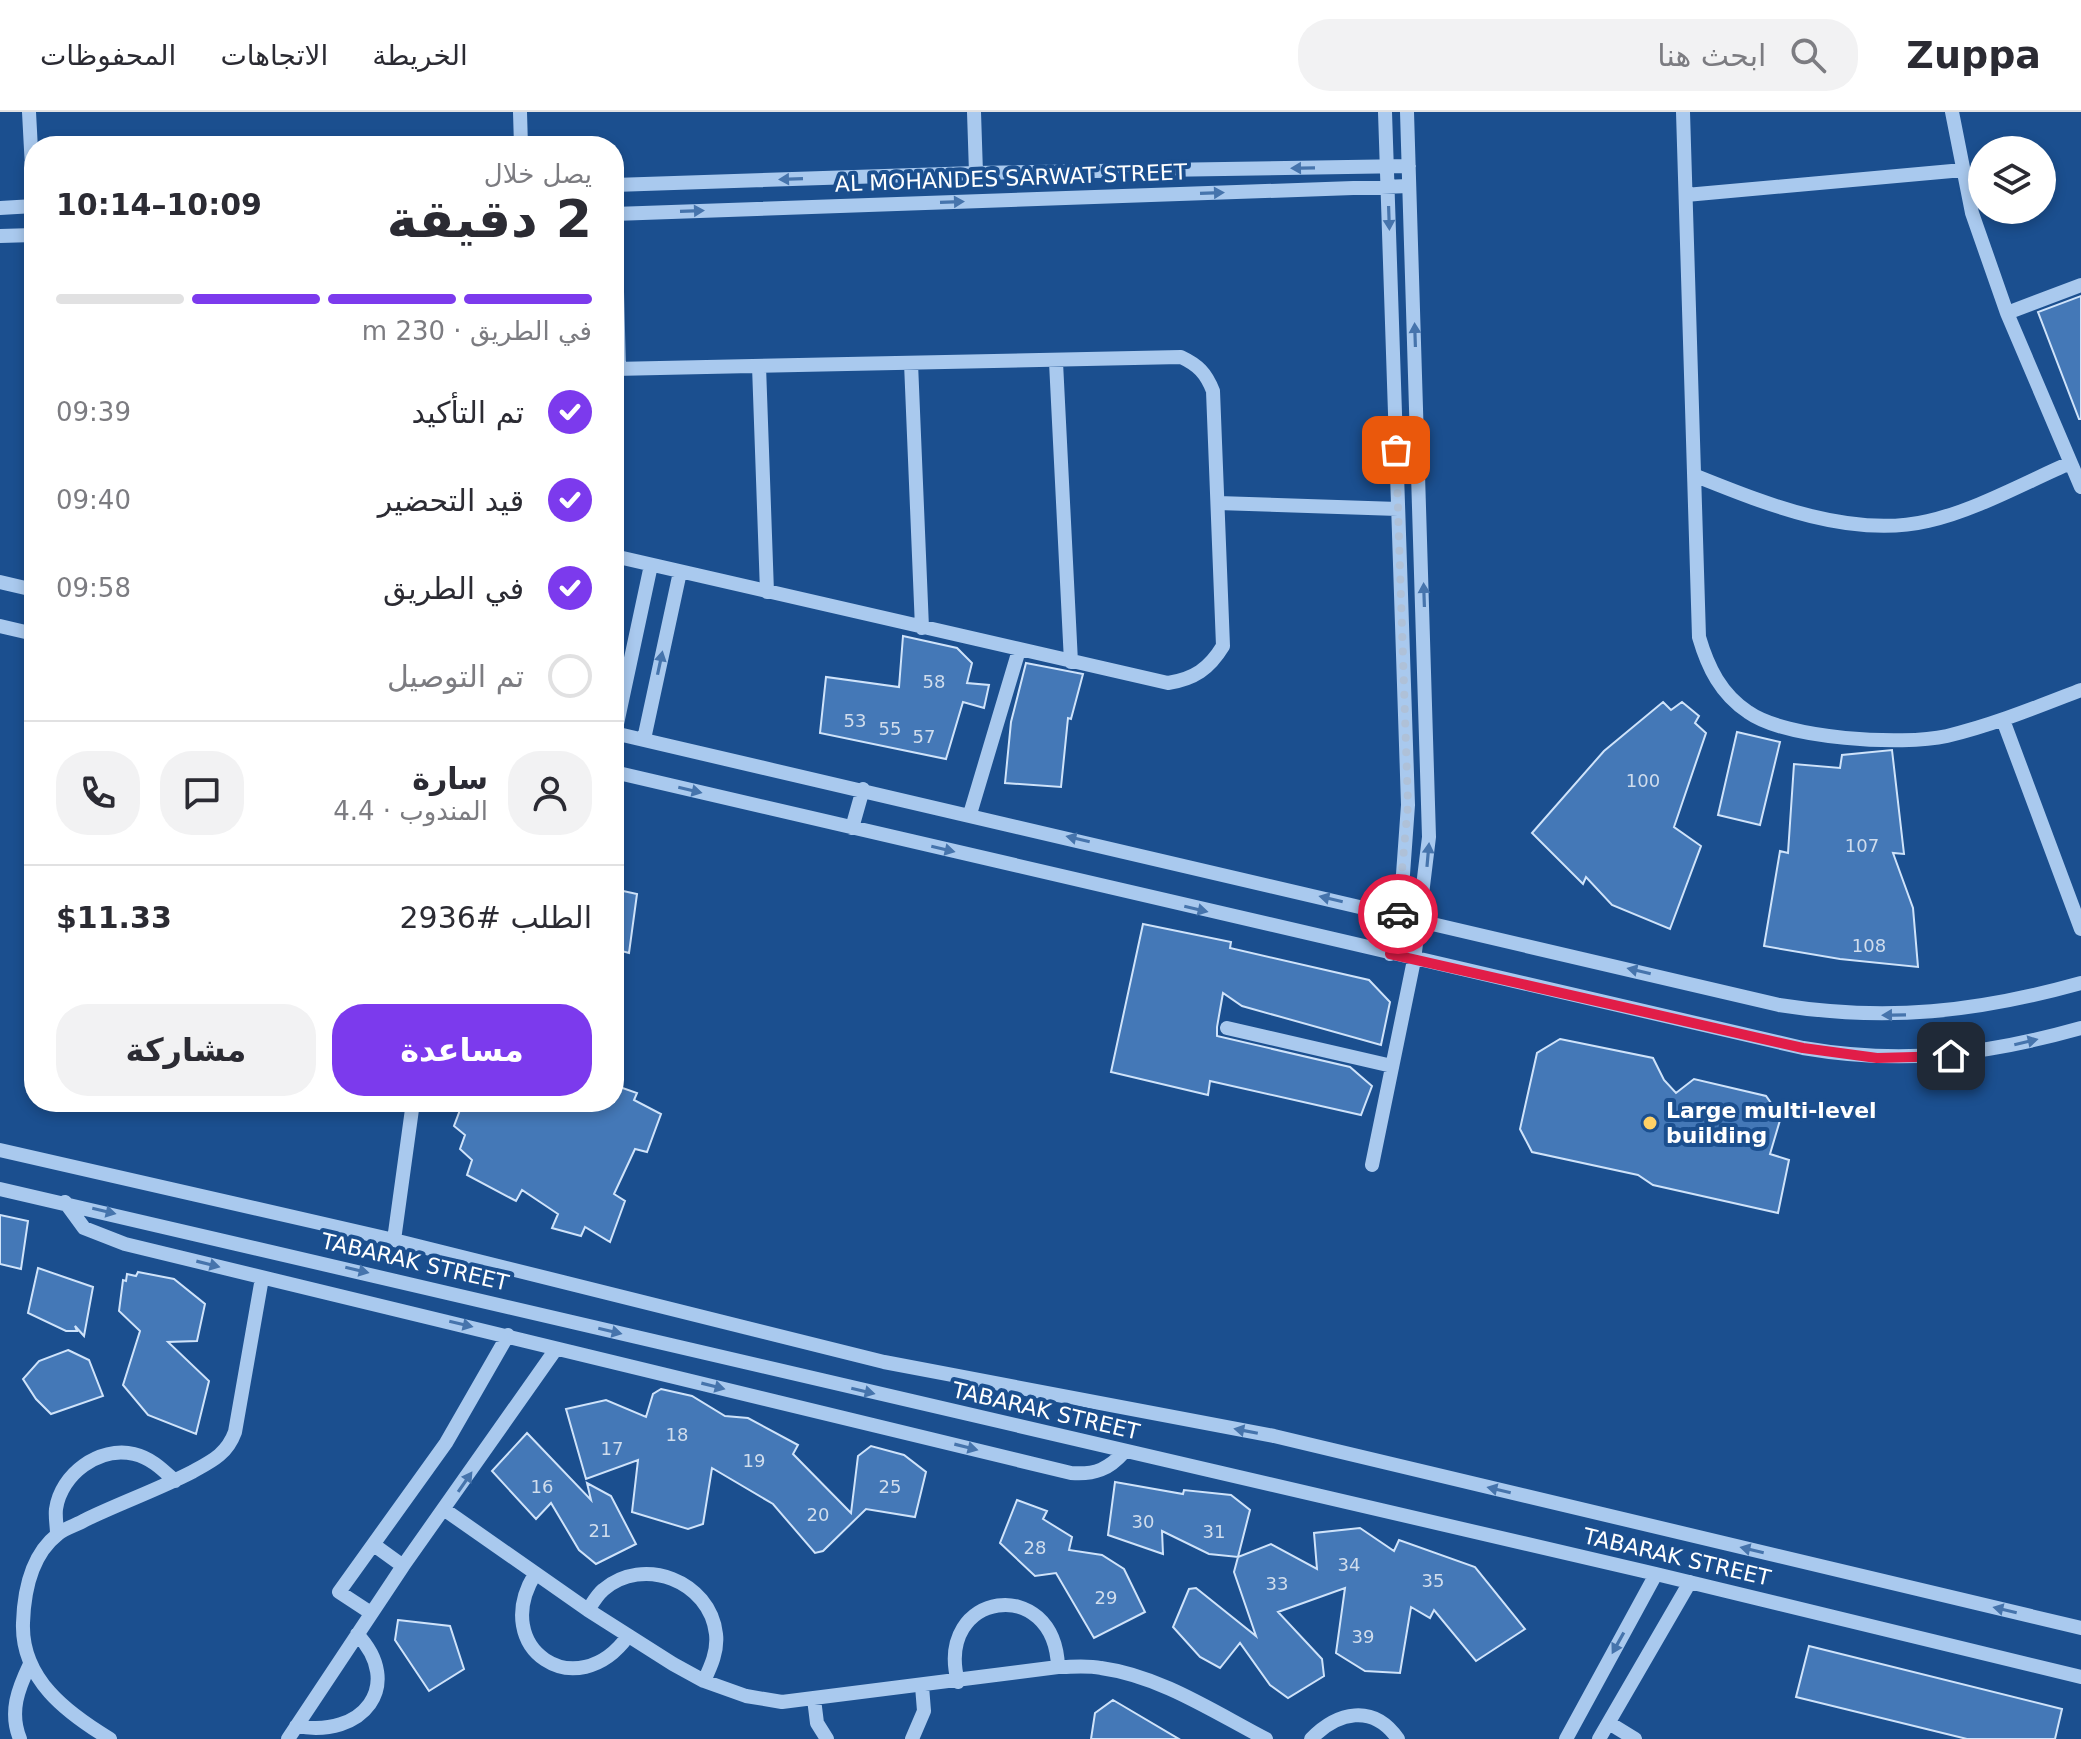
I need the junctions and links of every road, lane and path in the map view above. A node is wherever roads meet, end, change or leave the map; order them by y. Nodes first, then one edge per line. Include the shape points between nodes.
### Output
1 (29, 112) edge
2 (520, 112) edge
3 (974, 112) edge
4 (1385, 112) edge
5 (1407, 112) edge
6 (1683, 112) edge
7 (1952, 112) edge
8 (30, 136) edge
9 (521, 136) edge
10 (1387, 166) junction
11 (1409, 166) junction
12 (1963, 170) junction
13 (976, 173) junction
14 (624, 185) edge
15 (1409, 186) junction
16 (1388, 187) junction
17 (1686, 195) junction
18 (24, 207) edge
19 (0, 208) edge
20 (624, 214) edge
21 (24, 235) edge
22 (0, 236) edge
23 (2081, 285) edge
24 (2007, 313) junction
25 (1056, 362) junction
26 (911, 363) junction
27 (759, 366) junction
28 (624, 369) edge
29 (2070, 463) junction
30 (1696, 476) junction
31 (2081, 487) edge
32 (1218, 503) junction
33 (1398, 509) junction
34 (624, 558) edge
35 (651, 565) junction
36 (680, 572) junction
37 (0, 582) edge
38 (24, 588) edge
39 (767, 592) junction
40 (0, 626) edge
41 (922, 628) junction
42 (24, 632) edge
43 (1019, 650) junction
44 (1071, 662) junction
45 (624, 688) edge
46 (2081, 690) edge
47 (2003, 720) junction
48 (624, 735) edge
49 (644, 739) junction
50 (624, 774) edge
51 (863, 789) junction
52 (970, 814) junction
53 (852, 828) junction
54 (1398, 915) junction
55 (1419, 921) junction
56 (2081, 929) edge
57 (1390, 954) junction
58 (1414, 960) junction
59 (2081, 983) edge
60 (1227, 1028) dead end
61 (2081, 1028) edge
62 (1392, 1066) junction
63 (412, 1112) edge
64 (0, 1150) edge
65 (1372, 1165) dead end
66 (0, 1189) edge
67 (65, 1202) junction
68 (394, 1240) junction
69 (262, 1278) junction
70 (508, 1335) junction
71 (556, 1349) junction
72 (1124, 1452) junction
73 (175, 1481) junction
74 (445, 1510) junction
75 (57, 1534) junction
76 (374, 1545) junction
77 (403, 1566) junction
78 (535, 1574) junction
79 (1656, 1574) junction
80 (1690, 1582) junction
81 (588, 1610) junction
82 (371, 1613) junction
83 (2081, 1628) edge
84 (357, 1634) junction
85 (628, 1636) junction
86 (30, 1664) junction
87 (1058, 1667) junction
88 (2081, 1677) edge
89 (704, 1681) junction
90 (958, 1682) junction
91 (922, 1686) junction
92 (814, 1699) junction
93 (1609, 1723) junction
94 (292, 1733) edge
95 (20, 1739) edge
96 (110, 1739) edge
97 (827, 1739) edge
98 (912, 1739) edge
99 (1266, 1739) edge
100 (1311, 1739) edge
101 (1398, 1739) edge
102 (1566, 1739) edge
103 (1599, 1739) edge
104 (1635, 1739) edge

1 - 8 street
2 - 9 street
3 - 13 street
4 - 10 street
5 - 11 street
6 - 17 street
7 - 12 street
10 - 11 street, AL MOHANDES SARWAT STREET
10 -> 13 street, AL MOHANDES SARWAT STREET
10 - 16 street
11 - 15 street
12 - 17 street
12 - 24 street via 1972,213
13 -> 14 street, AL MOHANDES SARWAT STREET
15 - 16 street, AL MOHANDES SARWAT STREET
55 -> 15 street via 1430,781
20 -> 16 street, AL MOHANDES SARWAT STREET
16 -> 33 street
17 - 30 street
18 - 19 street
21 - 22 street
23 - 24 street
24 - 29 street
25 - 26 street
25 - 32 street via 1165,356 1196,364 1213,391
25 - 44 street
26 - 27 street
26 - 41 street
27 - 28 street
27 - 39 street
29 - 30 street via 1929,521 1893,527 1806,513
29 - 31 street
30 - 47 street via 1699,637 1717,681 1741,707 1772,724 1869,740 1944,736
32 - 33 street
32 - 44 street via 1223,646 1214,661 1186,680 1168,683
33 - 54 street via 1408,805
34 - 35 street
35 - 36 street
35 - 45 street
36 - 39 street
49 -> 36 street
37 - 38 street
39 - 41 street
40 - 42 street
41 - 43 street
43 - 44 street
43 - 52 street
46 - 47 street
47 - 56 street
48 - 49 street
49 - 51 street
50 -> 53 street
51 - 52 street
51 - 53 street
54 -> 52 street
53 -> 57 street
54 - 55 street
54 - 57 street
55 - 58 street
59 -> 55 street via 1945,1012 1846,1014 1779,1005
57 - 58 street
58 -> 61 street via 1840,1054 1951,1056
58 - 62 street
60 - 62 street
62 - 65 street
63 - 68 street
64 - 68 street, TABARAK STREET
66 - 67 street, TABARAK STREET
67 -> 69 street via 76,1221 97,1235
67 -> 72 street, TABARAK STREET
83 -> 68 street, TABARAK STREET via 1274,1436 884,1362
69 -> 70 street
69 - 73 street via 230,1447
70 - 71 street
70 - 76 street via 446,1443
71 -> 72 street via 1071,1473 1101,1471
74 -> 71 street
72 - 79 street, TABARAK STREET
73 - 75 street
73 - 75 street via 156,1463 132,1454 106,1454 83,1465 65,1484 56,1508
74 - 77 street
74 - 78 street
75 - 86 street via 34,1564 24,1597 23,1631
76 - 77 street
76 - 82 street via 339,1592
77 - 82 street
78 - 81 street
78 - 85 street via 520,1614 537,1653 555,1665 576,1669 606,1660
79 - 80 street, TABARAK STREET
79 -> 102 street
80 - 88 street, TABARAK STREET
80 - 93 street
81 - 85 street
81 - 89 street via 603,1590 624,1577 672,1577 694,1590 709,1610 716,1634 714,1659
82 - 84 street
84 - 94 street
84 - 94 street via 379,1669 377,1696 363,1719 340,1732
85 - 89 street
86 - 95 street via 13,1712
86 - 96 street via 50,1695
87 - 90 street
87 - 90 street via 1057,1645 1047,1624 1030,1610 1009,1604 987,1608 968,1620 956,1638 952,1660
87 - 99 street via 1100,1667 1132,1675
89 - 92 street via 782,1702
90 - 91 street
91 - 92 street
91 - 98 street via 924,1711
92 - 97 street via 817,1723
93 - 103 street
93 - 104 street
100 - 101 street via 1327,1722 1351,1714 1375,1718

